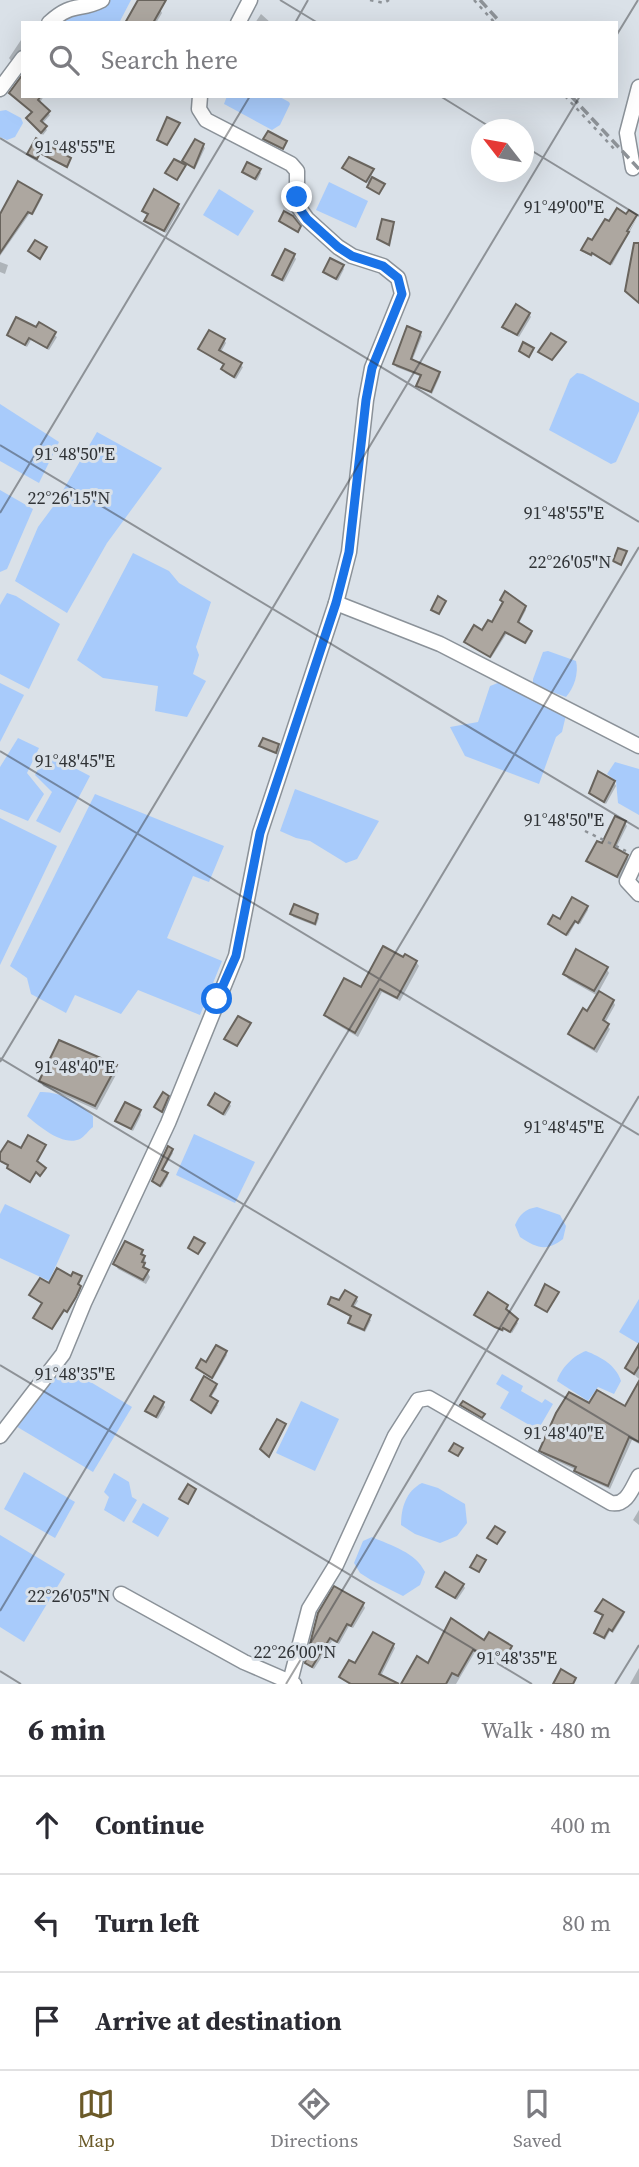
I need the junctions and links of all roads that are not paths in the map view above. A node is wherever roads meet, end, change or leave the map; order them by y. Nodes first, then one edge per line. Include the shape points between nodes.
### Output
1 (102, 0) edge
2 (250, 0) edge
3 (51, 21) edge
4 (239, 21) edge
5 (21, 61) edge
6 (639, 87) edge
7 (0, 89) edge
8 (200, 98) edge
9 (633, 168) road end
10 (336, 603) junction
11 (639, 746) edge
12 (639, 855) edge
13 (639, 894) edge
14 (0, 1436) edge
15 (639, 1476) edge
16 (121, 1594) dead end
17 (292, 1683) edge

1 - 3 street via 62,11
2 - 4 street
5 - 7 street
6 - 9 street via 627,133
8 - 10 street via 199,109 206,120 292,164 297,171 297,205 326,237 352,256 383,266 398,278 402,294 372,368 349,552
10 - 11 street via 440,644
10 - 14 street via 260,833 236,956 168,1124 63,1354
12 - 13 street via 627,881
15 - 17 street via 624,1501 611,1503 429,1398 418,1399 395,1436 336,1565 309,1609
16 - 17 street via 244,1662

